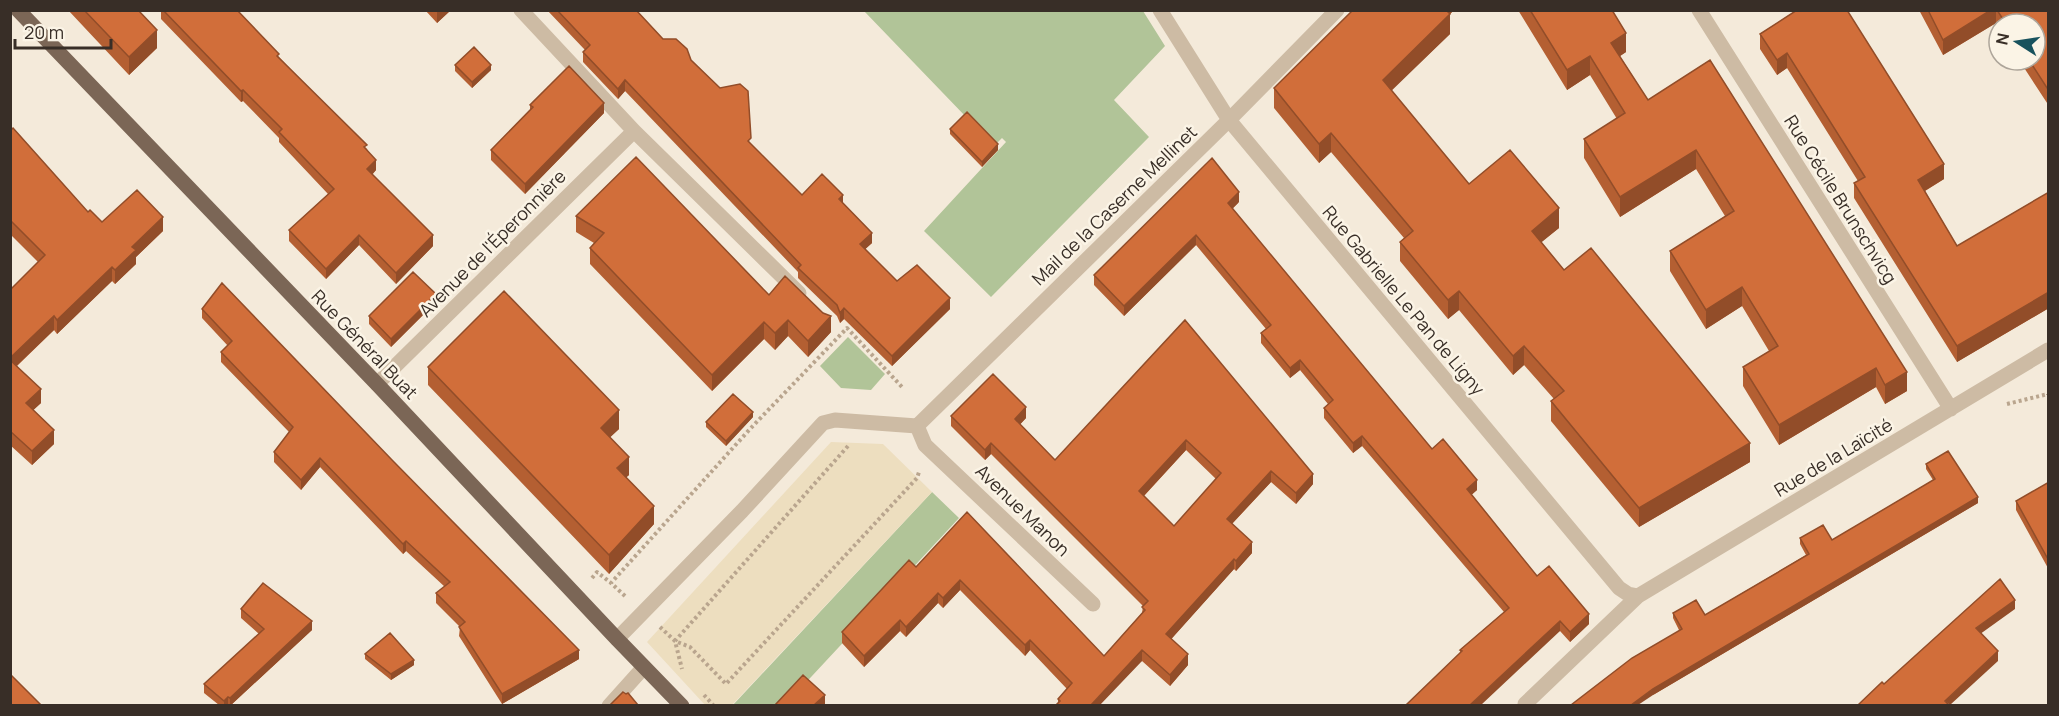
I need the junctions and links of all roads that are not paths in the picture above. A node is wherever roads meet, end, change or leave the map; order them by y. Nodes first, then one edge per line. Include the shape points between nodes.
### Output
1 (18, 10) edge
2 (521, 10) edge
3 (1160, 10) edge
4 (1337, 10) edge
5 (1699, 10) edge
6 (1229, 120) junction
7 (634, 130) junction
8 (813, 306) edge
9 (2049, 350) edge
10 (377, 384) junction
11 (1951, 409) junction
12 (917, 426) junction
13 (1638, 596) junction
14 (1094, 604) dead end
15 (617, 639) junction
16 (645, 667) junction
17 (1525, 704) dead end
18 (609, 705) edge
19 (682, 705) edge

1 - 10 main road, Rue Général Buat
2 - 7 street
3 - 6 street, Rue Gabrielle Le Pan de Ligny
4 - 6 street, Mail de la Caserne Mellinet
5 - 11 street, Rue Cécile Brunschvicg
6 - 12 street, Mail de la Caserne Mellinet
6 - 13 street, Rue Gabrielle Le Pan de Ligny via 1619,588
7 - 8 street
7 - 10 street, Avenue de l'Éperonnière
9 - 11 street, Rue de la Laïcité
10 - 15 main road, Rue Général Buat
11 - 13 street, Rue de la Laïcité
12 - 14 street, Avenue Manon via 925,445
12 - 15 street via 835,420 823,423
13 - 17 street, Rue de la Laïcité
15 - 16 main road, Rue Général Buat
16 - 18 street
16 - 19 main road, Rue Général Buat

